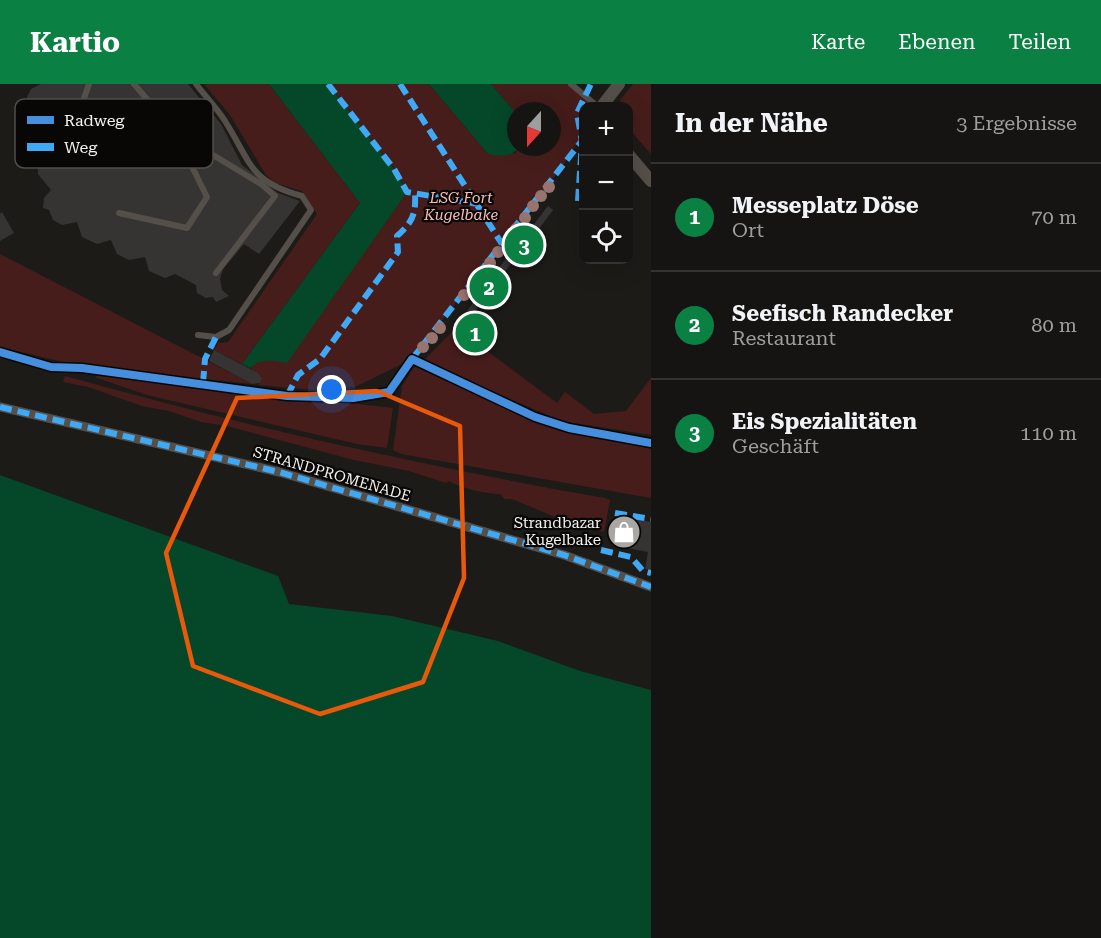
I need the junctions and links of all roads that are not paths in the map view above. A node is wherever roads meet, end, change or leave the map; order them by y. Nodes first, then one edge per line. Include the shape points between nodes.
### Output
1 (89, 84) edge
2 (134, 84) edge
3 (196, 84) edge
4 (571, 84) edge
5 (619, 84) edge
6 (84, 99) edge
7 (147, 99) edge
8 (208, 99) edge
9 (595, 102) edge
10 (603, 102) edge
11 (213, 105) edge
12 (213, 154) edge
13 (630, 156) edge
14 (193, 168) edge
15 (651, 181) edge
16 (262, 182) junction
17 (119, 213) dead end
18 (216, 273) dead end
19 (198, 335) dead end
20 (0, 407) edge
21 (651, 587) edge

1 - 6 lane
2 - 7 lane
3 - 8 lane
4 - 9 lane
5 - 10 street
11 - 16 lane via 225,120 245,161
12 - 16 lane
13 - 15 street
14 - 17 lane via 207,197 187,228
16 - 18 lane via 275,196
16 - 19 lane via 302,196 311,210 229,330 216,337
20 - 21 street, STRANDPROMENADE via 279,472 564,555

